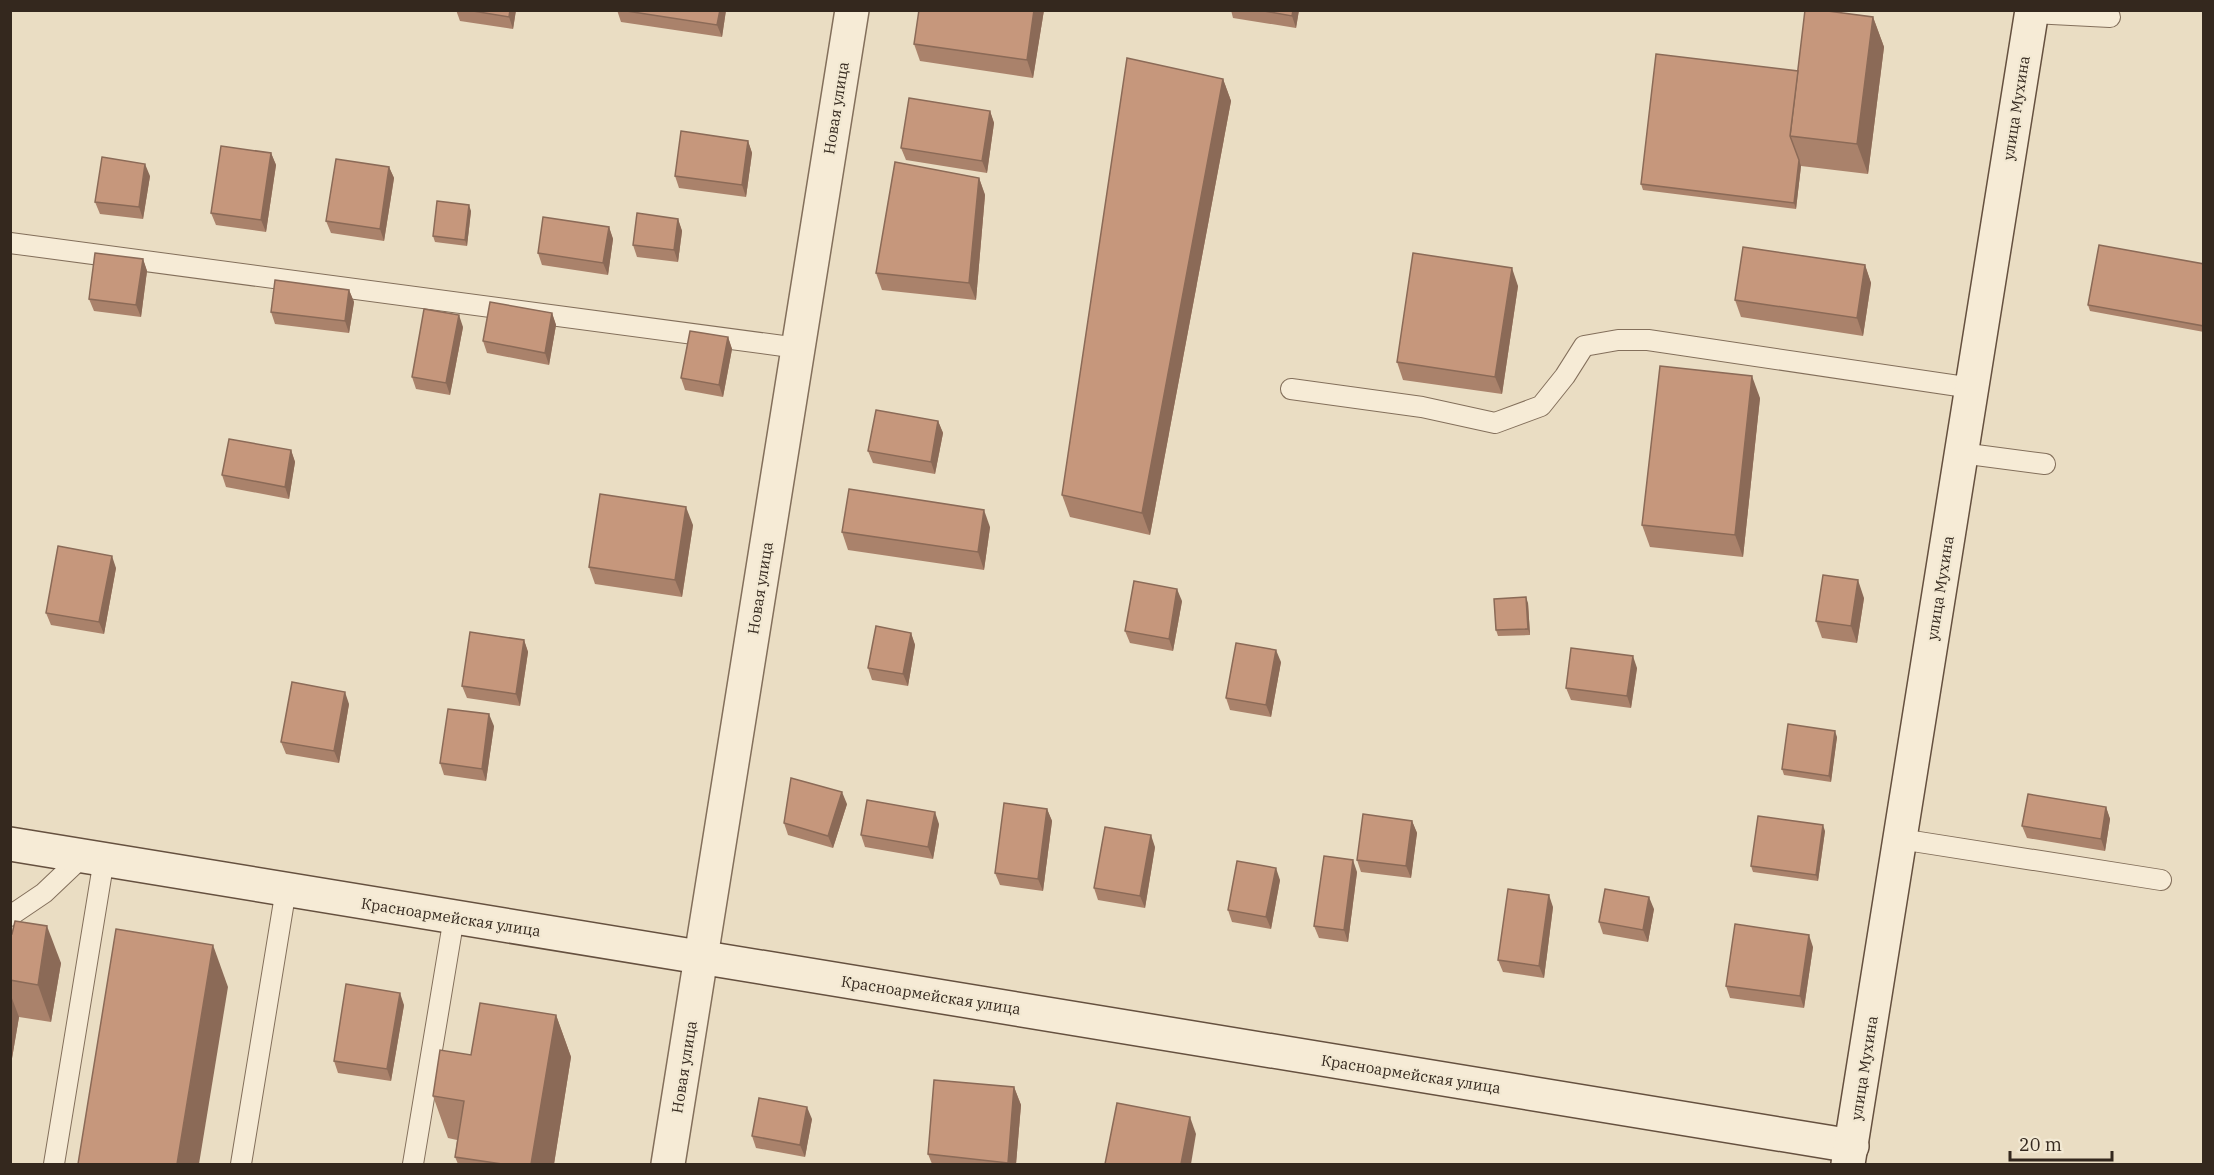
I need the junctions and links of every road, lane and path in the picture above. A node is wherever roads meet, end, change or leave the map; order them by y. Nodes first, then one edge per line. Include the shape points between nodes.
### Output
1 (852, 10) edge
2 (2031, 12) edge
3 (2110, 17) dead end
4 (10, 243) edge
5 (798, 348) junction
6 (1972, 388) junction
7 (1291, 389) dead end
8 (1961, 453) junction
9 (2045, 464) dead end
10 (1900, 839) junction
11 (10, 844) edge
12 (93, 857) junction
13 (2161, 880) dead end
14 (286, 889) junction
15 (10, 916) edge
16 (454, 917) junction
17 (701, 958) junction
18 (1850, 1155) edge
19 (54, 1164) edge
20 (241, 1164) edge
21 (413, 1164) edge
22 (668, 1164) edge

1 - 5 main road, Новая улица
2 - 3 lane
2 - 6 main road, улица Мухина
4 - 5 lane
5 - 17 main road, Новая улица
6 - 7 lane via 1648,340 1618,340 1584,346 1541,406 1495,423 1422,407
6 - 8 main road, улица Мухина
8 - 9 lane
8 - 10 main road, улица Мухина
10 - 13 lane
10 - 18 main road, улица Мухина
11 - 12 main road, Красноармейская улица
12 - 14 main road, Красноармейская улица
12 - 15 lane
12 - 19 lane
14 - 16 main road, Красноармейская улица
14 - 20 lane
16 - 17 main road, Красноармейская улица
16 - 21 lane
17 - 18 main road, Красноармейская улица
17 - 22 main road, Новая улица

